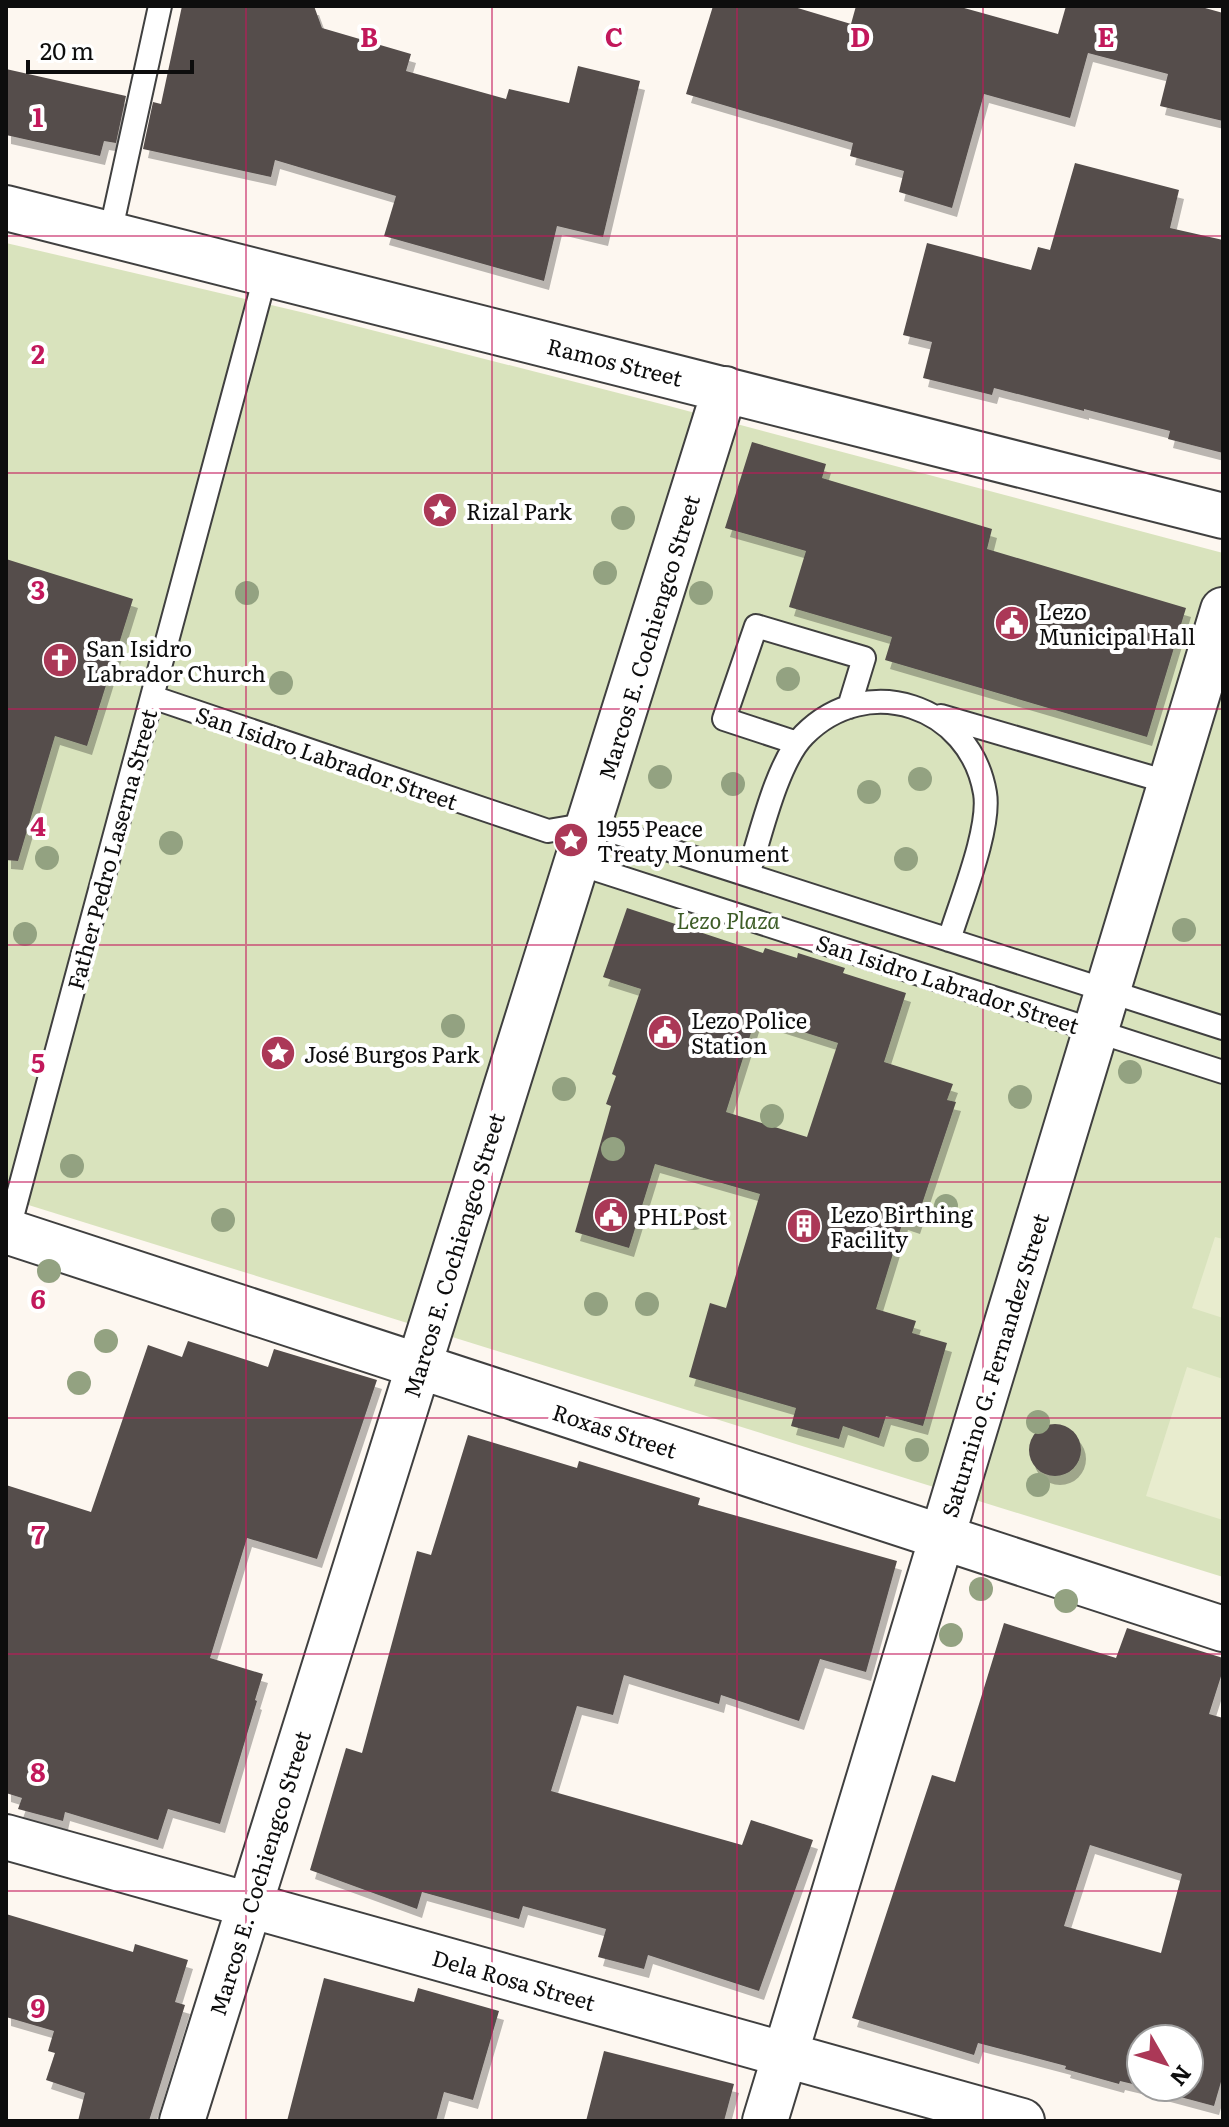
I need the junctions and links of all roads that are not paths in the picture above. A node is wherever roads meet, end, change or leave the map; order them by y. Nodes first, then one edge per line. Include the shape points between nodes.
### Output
1 (160, 6) edge
2 (6, 208) edge
3 (110, 234) junction
4 (266, 273) junction
5 (725, 389) junction
6 (1223, 516) edge
7 (1223, 610) edge
8 (152, 697) junction
9 (849, 707) junction
10 (929, 712) junction
11 (797, 743) junction
12 (1171, 783) junction
13 (571, 840) junction
14 (748, 875) junction
15 (949, 940) junction
16 (1102, 1011) junction
17 (1223, 1028) edge
18 (1223, 1072) edge
19 (7, 1234) edge
20 (418, 1365) junction
21 (942, 1536) junction
22 (1223, 1629) edge
23 (6, 1837) edge
24 (249, 1905) junction
25 (785, 2054) junction
26 (182, 2121) edge
27 (765, 2121) edge
28 (1022, 2121) edge

1 - 3 lane
2 - 3 street, Ramos Street
3 - 4 street, Ramos Street
4 - 5 street, Ramos Street
4 - 8 lane, Father Pedro Laserna Street
5 - 6 street, Ramos Street
5 - 13 street, Marcos E. Cochiengco Street
7 - 12 street, Saturnino G. Fernandez Street
8 - 13 lane, San Isidro Labrador Street
8 - 19 lane, Father Pedro Laserna Street
9 - 10 lane via 898,703
9 - 11 lane via 821,720
9 - 11 lane via 864,658 756,626 724,719
10 - 12 lane
10 - 15 lane via 957,733 976,762 985,795 983,829
11 - 14 lane via 784,766
12 - 16 street, Saturnino G. Fernandez Street
13 - 14 lane, San Isidro Labrador Street
13 - 16 lane, San Isidro Labrador Street
13 - 20 street, Marcos E. Cochiengco Street
14 - 15 lane, San Isidro Labrador Street
15 - 16 lane, San Isidro Labrador Street
16 - 17 lane, San Isidro Labrador Street
16 - 18 lane, San Isidro Labrador Street
16 - 21 street, Saturnino G. Fernandez Street
19 - 20 street, Roxas Street
20 - 21 street, Roxas Street
20 - 24 street, Marcos E. Cochiengco Street
21 - 22 street, Roxas Street
21 - 25 street, Saturnino G. Fernandez Street
23 - 24 street, Dela Rosa Street
24 - 25 street, Dela Rosa Street
24 - 26 street, Marcos E. Cochiengco Street
25 - 27 street, Saturnino G. Fernandez Street
25 - 28 street, Dela Rosa Street

